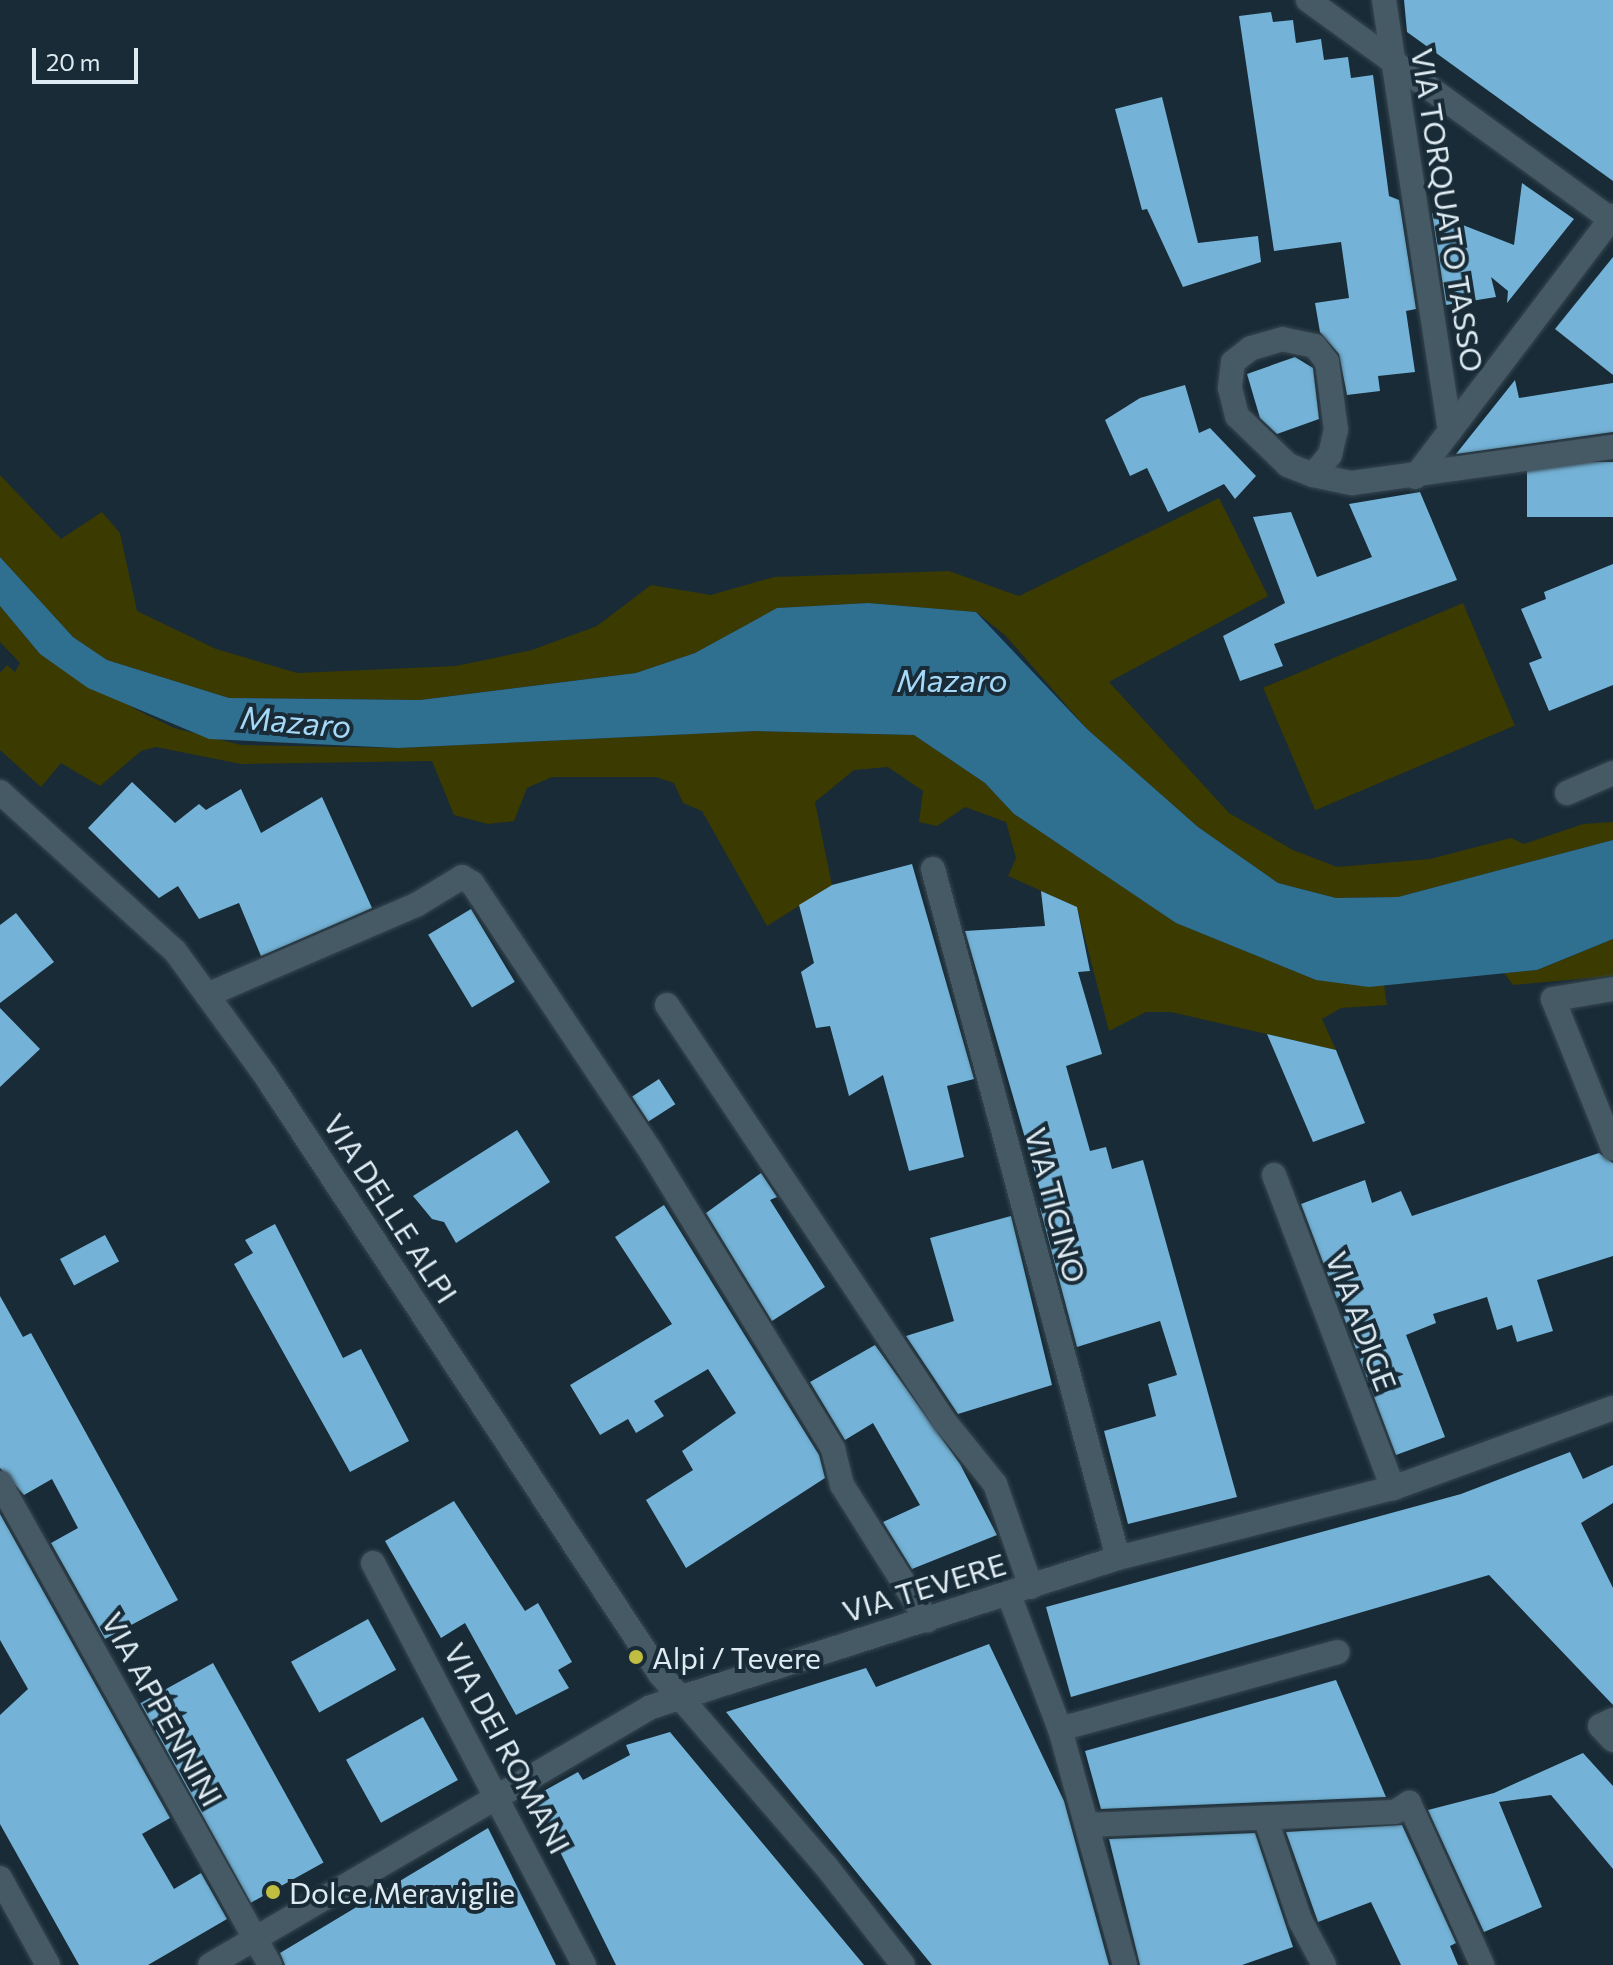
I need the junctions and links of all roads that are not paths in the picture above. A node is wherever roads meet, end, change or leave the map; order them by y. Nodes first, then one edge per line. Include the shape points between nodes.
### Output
1 (1308, 0) edge
2 (1384, 0) edge
3 (1393, 61) junction
4 (1612, 219) edge
5 (1450, 431) junction
6 (1613, 447) edge
7 (1313, 475) junction
8 (1415, 477) junction
9 (1613, 773) edge
10 (0, 792) edge
11 (1567, 793) dead end
12 (933, 869) dead end
13 (1613, 989) edge
14 (207, 995) junction
15 (667, 1005) dead end
16 (1613, 1148) edge
17 (1274, 1175) dead end
18 (1613, 1408) edge
19 (0, 1483) edge
20 (1393, 1488) junction
21 (1118, 1558) junction
22 (373, 1563) dead end
23 (1020, 1591) junction
24 (927, 1620) junction
25 (1338, 1652) dead end
26 (679, 1700) junction
27 (1613, 1720) edge
28 (1060, 1729) junction
29 (1613, 1740) edge
30 (499, 1794) junction
31 (1266, 1820) junction
32 (1087, 1825) junction
33 (0, 1878) edge
34 (253, 1937) junction
35 (48, 1965) edge
36 (210, 1965) edge
37 (270, 1965) edge
38 (584, 1965) edge
39 (903, 1965) edge
40 (1125, 1965) edge
41 (1324, 1965) edge
42 (1482, 1965) edge

1 - 3 street
2 - 3 street, VIA TORQUATO TASSO
3 - 4 street
3 - 5 street, VIA TORQUATO TASSO
4 - 5 street
5 - 8 street
6 - 8 street
7 - 7 street via 1288,465 1237,416 1230,388 1233,362 1251,348 1283,339 1315,346 1327,362 1336,430 1330,455
7 - 8 street via 1352,483
9 - 11 street
10 - 14 street, VIA DELLE ALPI via 175,951
12 - 21 street, VIA TICINO
13 - 16 street via 1553,999
14 - 24 street via 416,905 462,877 472,883 650,1150 833,1449 842,1485
14 - 26 street, VIA DELLE ALPI
15 - 23 street via 945,1422 995,1484
17 - 20 street, VIA ADIGE
18 - 20 street, VIA TEVERE
19 - 34 street, VIA APPENNINI
20 - 21 street, VIA TEVERE
21 - 23 street, VIA TEVERE
22 - 30 street, VIA DEI ROMANI
23 - 24 street, VIA TEVERE
23 - 28 street
24 - 26 street, VIA TEVERE
25 - 28 street
26 - 30 street, VIA TEVERE via 643,1711
26 - 39 street, VIA DELLE ALPI via 826,1866
27 - 29 street via 1600,1726
28 - 32 street
30 - 34 street, VIA TEVERE
30 - 38 street, VIA DEI ROMANI
31 - 32 street
31 - 41 street via 1300,1920
31 - 42 street via 1395,1812 1409,1803
32 - 40 street
33 - 35 street
34 - 36 street, VIA TEVERE
34 - 37 street, VIA APPENNINI

